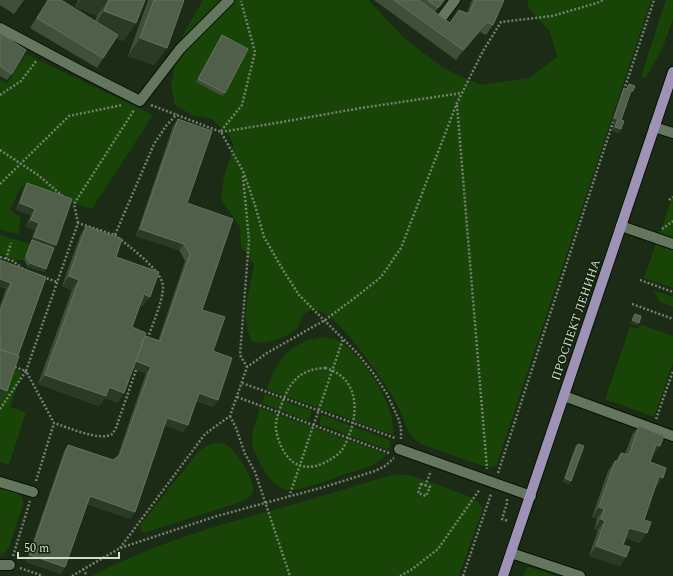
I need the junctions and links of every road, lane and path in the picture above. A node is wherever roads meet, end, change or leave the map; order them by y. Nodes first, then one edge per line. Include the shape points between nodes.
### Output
1 (229, 0) edge
2 (240, 0) edge
3 (455, 0) edge
4 (603, 0) edge
5 (654, 0) edge
6 (440, 20) edge
7 (0, 28) edge
8 (42, 51) junction
9 (673, 72) edge
10 (623, 92) edge
11 (462, 93) junction
12 (0, 95) edge
13 (140, 101) junction
14 (457, 103) junction
15 (177, 114) junction
16 (613, 122) edge
17 (654, 127) junction
18 (221, 132) junction
19 (673, 133) edge
20 (0, 150) edge
21 (21, 164) junction
22 (243, 171) junction
23 (0, 184) edge
24 (673, 197) edge
25 (68, 199) edge
26 (673, 201) edge
27 (673, 221) edge
28 (78, 223) junction
29 (621, 226) junction
30 (657, 232) dead end
31 (115, 235) junction
32 (11, 243) dead end
33 (673, 244) edge
34 (0, 257) edge
35 (6, 259) junction
36 (23, 269) edge
37 (38, 275) edge
38 (640, 280) dead end
39 (57, 282) junction
40 (673, 292) edge
41 (632, 304) dead end
42 (673, 319) edge
43 (325, 320) junction
44 (343, 339) junction
45 (145, 345) edge
46 (6, 364) edge
47 (248, 367) junction
48 (136, 370) edge
49 (332, 370) junction
50 (26, 371) junction
51 (673, 371) edge
52 (242, 383) junction
53 (564, 396) junction
54 (237, 397) junction
55 (284, 398) junction
56 (0, 409) edge
57 (318, 410) junction
58 (278, 412) junction
59 (230, 416) junction
60 (353, 423) junction
61 (313, 425) junction
62 (653, 428) junction
63 (673, 436) edge
64 (392, 437) dead end
65 (348, 438) junction
66 (399, 449) junction
67 (387, 452) dead end
68 (300, 465) junction
69 (487, 471) dead end
70 (429, 475) dead end
71 (497, 475) dead end
72 (0, 482) edge
73 (425, 486) junction
74 (481, 487) dead end
75 (492, 491) dead end
76 (33, 492) dead end
77 (504, 496) dead end
78 (531, 496) junction
79 (289, 497) junction
80 (265, 503) junction
81 (508, 521) dead end
82 (120, 548) junction
83 (511, 553) junction
84 (5, 565) edge
85 (83, 569) junction
86 (43, 576) edge
87 (72, 576) edge
88 (87, 576) edge
89 (290, 576) edge
90 (400, 576) edge
91 (463, 576) edge
92 (503, 576) edge
93 (580, 576) edge

1 - 13 street via 180,50
2 - 18 path via 255,52 242,105
3 - 6 street
4 - 11 path via 552,16 501,22
5 - 10 path
7 - 8 street
8 - 12 path via 21,81
8 - 13 street
9 - 17 main road, ПРОСПЕКТ ЛЕНИНА
11 - 14 path
11 - 18 path
13 - 15 path
13 - 21 path via 69,116
13 - 28 path via 74,204
14 - 43 path via 401,248 380,277
14 - 69 path
15 - 18 path
15 - 31 path via 154,144
16 - 71 path
17 - 19 street
17 - 29 main road, ПРОСПЕКТ ЛЕНИНА
18 - 22 path
20 - 21 path
21 - 23 path
21 - 25 path
22 - 43 path via 264,237 299,295
22 - 47 path via 249,240 240,355
24 - 26 path via 668,200
27 - 30 path
28 - 31 path
28 - 39 path
29 - 33 street
29 - 53 main road, ПРОСПЕКТ ЛЕНИНА
31 - 45 path via 153,267 163,285
32 - 35 path
34 - 35 path
35 - 36 path
37 - 39 path
38 - 40 path
39 - 50 path
41 - 42 path
43 - 44 path
43 - 47 path via 267,353
44 - 49 path
44 - 66 path via 362,359 387,394 401,428
46 - 50 path
47 - 52 path
48 - 50 path via 117,425 112,433 104,437 54,423
49 - 55 path via 317,369 299,376 292,382
49 - 57 path
49 - 60 path via 339,373 352,391 355,408
50 - 56 path
51 - 62 path
52 - 54 path
52 - 55 path
53 - 62 street
53 - 78 main road, ПРОСПЕКТ ЛЕНИНА
54 - 58 path
54 - 59 path
55 - 57 path
55 - 58 path
57 - 60 path
57 - 61 path
58 - 61 path
58 - 68 path via 278,438 285,454
59 - 80 path via 255,472
59 - 82 path via 205,434
60 - 64 path
60 - 65 path
61 - 65 path
61 - 68 path
62 - 63 street
65 - 67 path
65 - 68 path via 341,451 333,458 316,466
66 - 78 street
66 - 79 path via 392,461 380,469
68 - 79 path
70 - 73 path
72 - 76 street
73 - 73 path via 430,488 426,496 418,493 421,484
74 - 90 path via 438,549
75 - 91 path
77 - 81 path via 507,503 502,519
78 - 83 main road, ПРОСПЕКТ ЛЕНИНА
79 - 80 path
80 - 82 path
80 - 89 path
82 - 85 path
83 - 92 main road, ПРОСПЕКТ ЛЕНИНА
83 - 93 street
84 - 86 path
85 - 87 path
85 - 88 path

